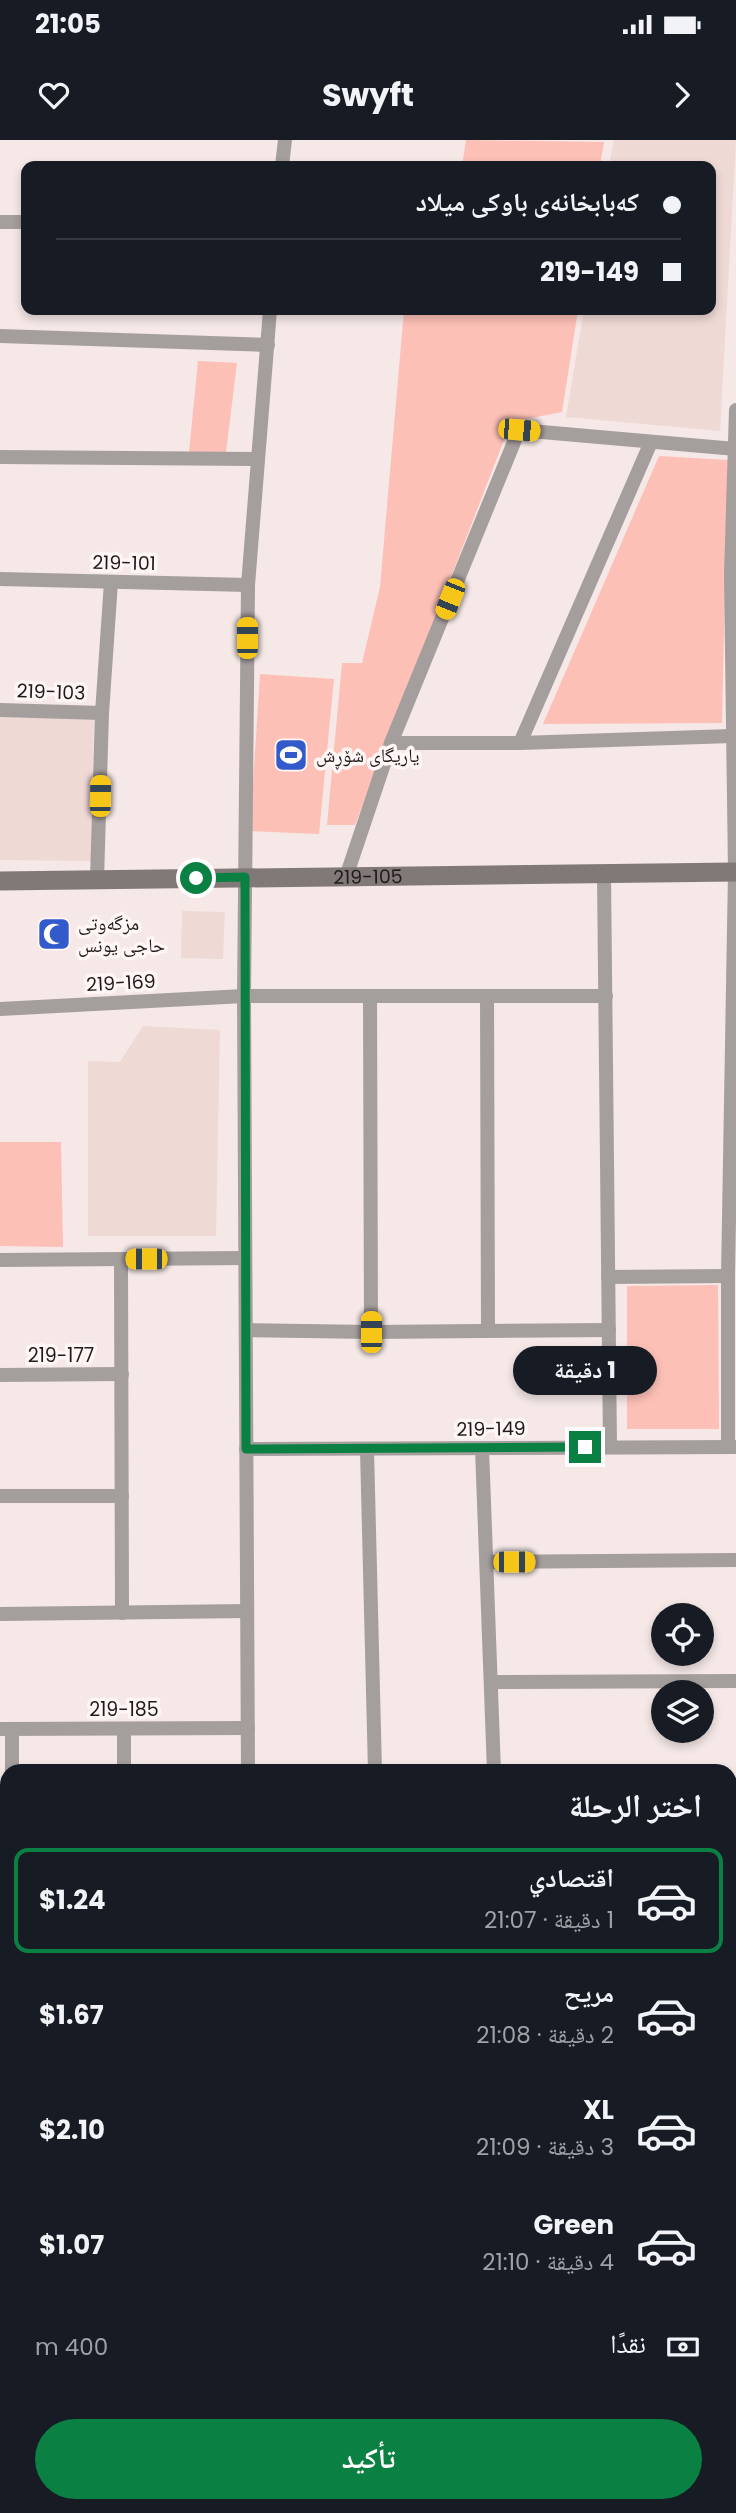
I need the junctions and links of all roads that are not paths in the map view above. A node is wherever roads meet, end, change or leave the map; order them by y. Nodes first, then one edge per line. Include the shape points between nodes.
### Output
1 (285, 140) edge
2 (283, 161) edge
3 (0, 222) edge
4 (21, 222) edge
5 (270, 315) edge
6 (0, 336) edge
7 (268, 345) junction
8 (736, 410) edge
9 (652, 442) junction
10 (735, 449) edge
11 (0, 457) edge
12 (258, 459) junction
13 (734, 575) edge
14 (0, 579) edge
15 (111, 582) junction
16 (248, 585) junction
17 (0, 710) edge
18 (102, 713) junction
19 (733, 736) junction
20 (391, 743) junction
21 (520, 743) junction
22 (735, 872) edge
23 (604, 874) junction
24 (245, 877) junction
25 (346, 877) junction
26 (97, 880) junction
27 (0, 881) edge
28 (243, 996) junction
29 (370, 996) junction
30 (487, 996) junction
31 (606, 996) junction
32 (734, 1001) edge
33 (0, 1009) edge
34 (245, 1258) junction
35 (121, 1259) junction
36 (0, 1260) edge
37 (728, 1276) junction
38 (608, 1278) junction
39 (732, 1324) edge
40 (609, 1329) junction
41 (246, 1330) junction
42 (488, 1330) junction
43 (371, 1332) junction
44 (122, 1374) junction
45 (0, 1375) edge
46 (610, 1447) junction
47 (732, 1447) edge
48 (246, 1449) junction
49 (482, 1449) junction
50 (368, 1450) junction
51 (0, 1496) edge
52 (122, 1496) junction
53 (736, 1560) edge
54 (486, 1562) junction
55 (247, 1611) junction
56 (122, 1613) junction
57 (0, 1614) edge
58 (736, 1681) edge
59 (491, 1682) junction
60 (124, 1728) junction
61 (248, 1728) junction
62 (6, 1729) edge
63 (11, 1764) edge
64 (124, 1764) edge
65 (248, 1764) edge
66 (375, 1764) edge
67 (494, 1764) edge

1 - 2 street
3 - 4 street
5 - 7 street
6 - 7 street
7 - 12 street
8 - 10 street
9 - 10 street
9 - 20 street via 519,430
9 - 21 street
10 - 13 street
11 - 12 street
12 - 16 street
13 - 19 street
14 - 15 street, 219-101
15 - 16 street, 219-101
15 - 18 street
16 - 24 street
17 - 18 street, 219-103
18 - 26 street
19 - 21 street
19 - 22 street
20 - 21 street
20 - 25 street
22 - 23 street, 219-105
22 - 32 street
23 - 25 street, 219-105
23 - 31 street
24 - 25 street, 219-105
24 - 26 street, 219-105
24 - 28 street
26 - 27 street, 219-105
28 - 29 street, 219-169
28 - 33 street, 219-169
28 - 34 street
29 - 30 street, 219-169
29 - 43 street
30 - 31 street, 219-169
30 - 42 street
31 - 38 street
32 - 37 street
34 - 35 street
34 - 41 street
35 - 36 street
35 - 44 street
37 - 38 street
37 - 39 street
38 - 40 street
39 - 47 street
40 - 42 street
40 - 46 street
41 - 43 street
41 - 48 street
42 - 43 street
44 - 45 street, 219-177
44 - 52 street
46 - 47 street, 219-149
46 - 49 street, 219-149
48 - 50 street, 219-149
48 - 55 street
49 - 50 street, 219-149
49 - 54 street
50 - 66 street
51 - 52 street
52 - 56 street
53 - 54 street
54 - 59 street
55 - 56 street
55 - 61 street
56 - 57 street
58 - 59 street
59 - 67 street
60 - 61 street, 219-185
60 - 62 street, 219-185
60 - 64 street
61 - 65 street
62 - 63 street

